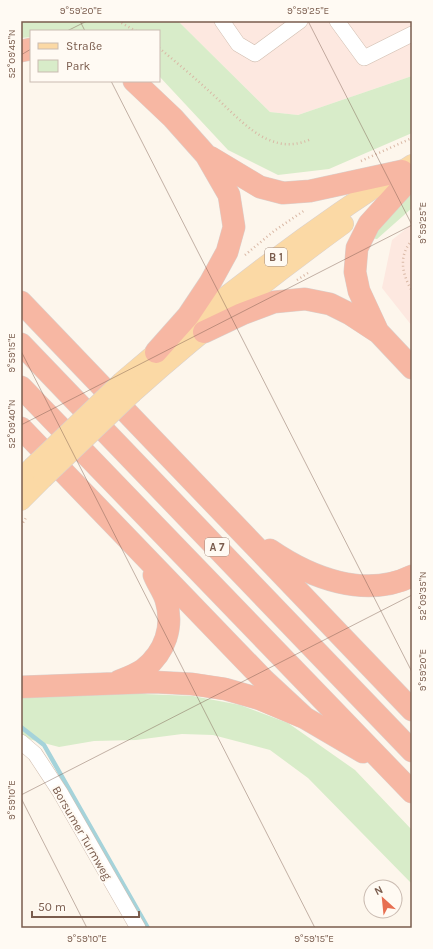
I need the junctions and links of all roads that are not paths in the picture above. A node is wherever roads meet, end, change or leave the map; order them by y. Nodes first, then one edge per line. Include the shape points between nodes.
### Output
1 (222, 21) edge
2 (300, 21) edge
3 (337, 21) edge
4 (412, 34) edge
5 (135, 82) edge
6 (206, 155) junction
7 (408, 174) edge
8 (21, 302) edge
9 (204, 332) junction
10 (379, 333) junction
11 (21, 344) edge
12 (156, 352) junction
13 (412, 368) edge
14 (21, 387) edge
15 (127, 387) junction
16 (21, 428) edge
17 (32, 475) edge
18 (21, 501) edge
19 (238, 528) junction
20 (145, 557) junction
21 (412, 576) edge
22 (114, 684) junction
23 (26, 686) edge
24 (412, 710) edge
25 (305, 718) junction
26 (21, 742) edge
27 (412, 751) edge
28 (393, 772) junction
29 (412, 792) edge
30 (138, 928) edge

1 - 2 lane via 238,44 255,54
3 - 4 lane via 364,58
5 - 6 highway via 173,118
6 - 7 highway via 260,187 283,193 310,191
6 - 12 highway via 229,195 234,227 227,252 210,283 188,316
7 - 9 main road, B 1
7 - 10 highway via 369,224 358,248 355,272 359,292
7 - 12 main road, B 1 via 348,206 296,242
8 - 19 highway
9 - 10 highway via 274,302 305,300 330,304
9 - 15 main road, B 1
10 - 13 highway
11 - 27 highway, A 7
12 - 15 main road, B 1
14 - 28 highway, A 7
15 - 17 main road, B 1, bridge
16 - 20 highway
17 - 18 main road, B 1
19 - 21 highway via 287,561 333,581 369,585 388,584
19 - 24 highway
20 - 22 highway via 166,600 169,620 166,640 158,656 142,670
20 - 25 highway via 263,679
22 - 23 highway
22 - 25 highway via 192,684 225,689 260,699
25 - 28 highway
26 - 30 lane, Borsumer Turmweg via 35,754 60,792
28 - 29 highway, A 7

